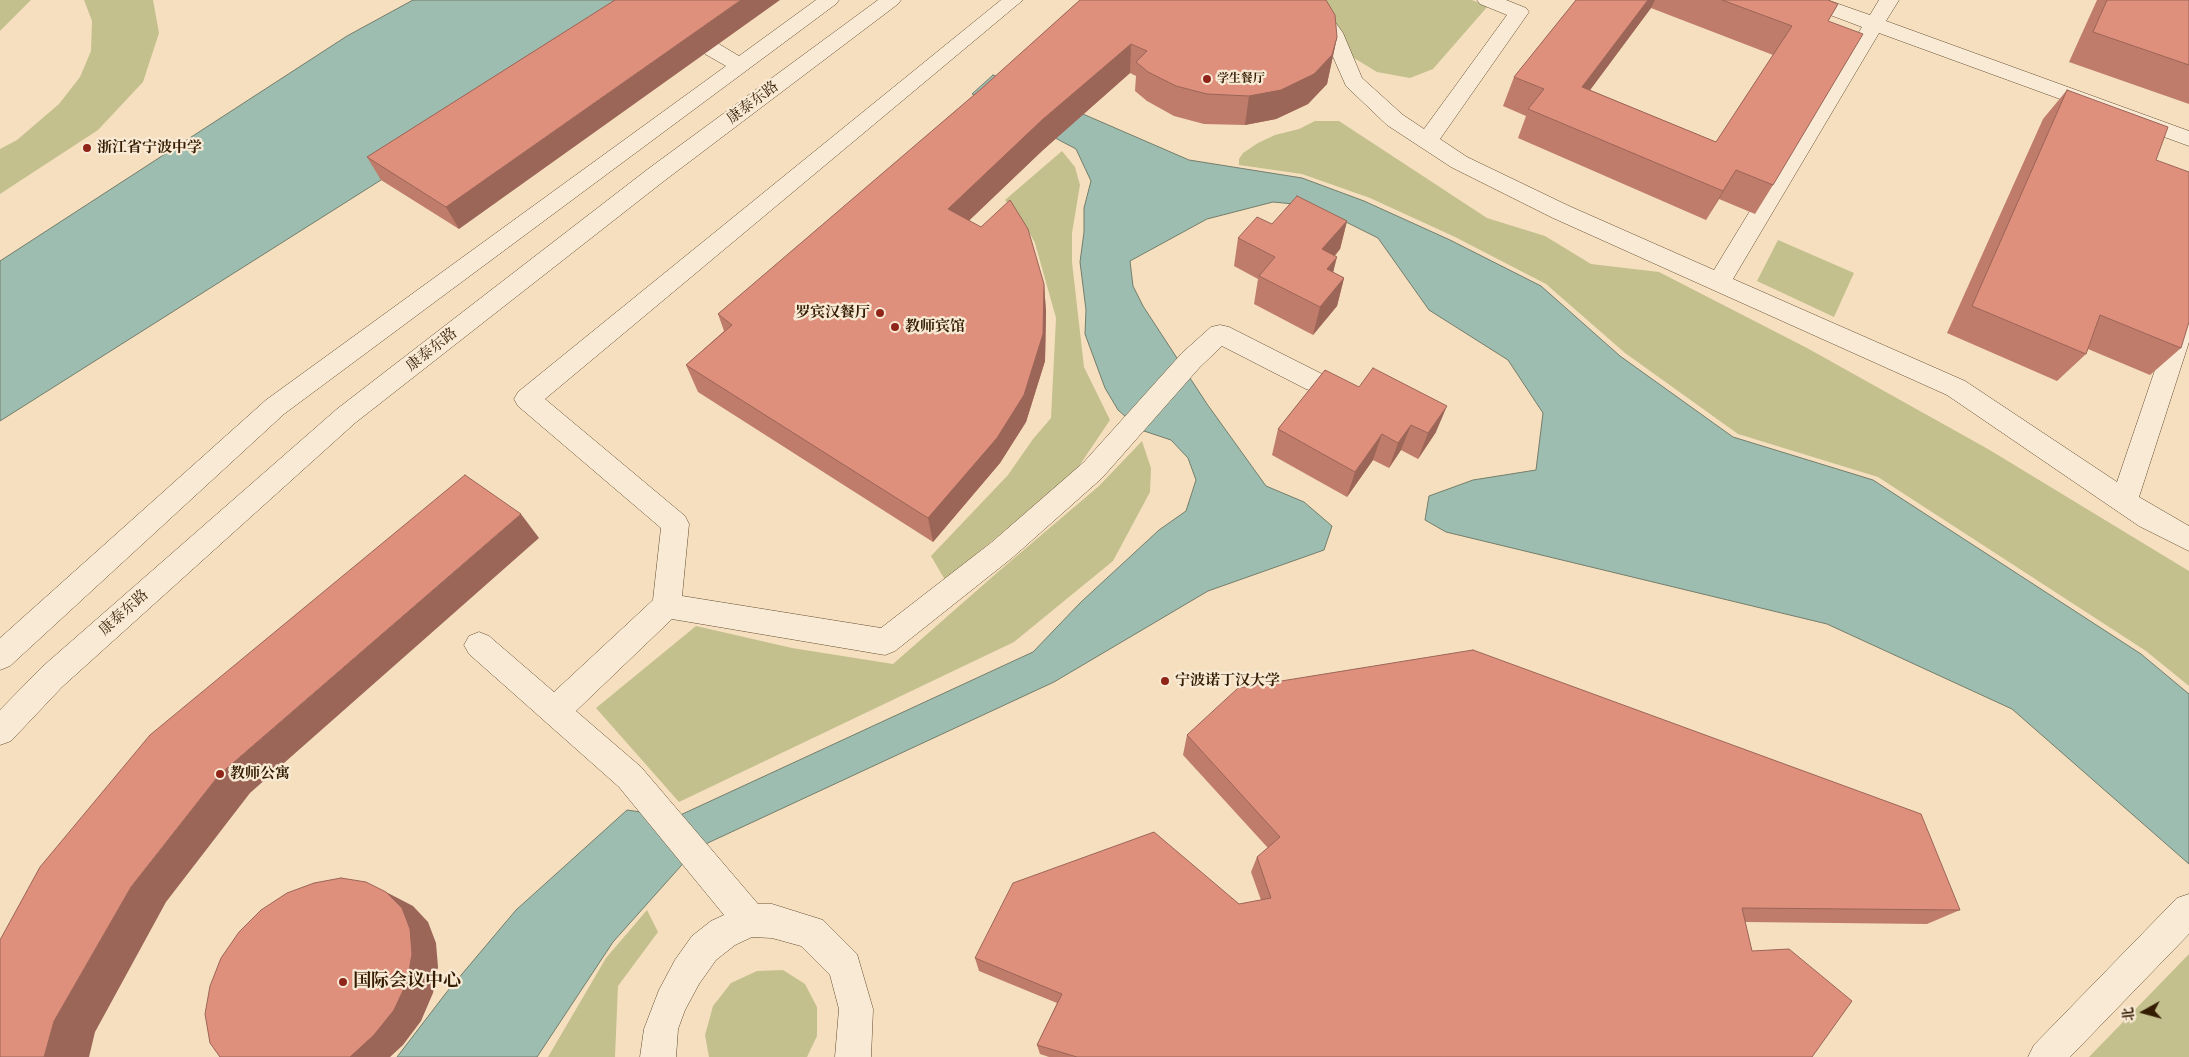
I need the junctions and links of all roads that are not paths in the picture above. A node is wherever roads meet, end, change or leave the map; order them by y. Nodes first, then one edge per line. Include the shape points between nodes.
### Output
1 (829, 0) edge
2 (890, 0) edge
3 (1013, 0) edge
4 (1309, 0) edge
5 (1487, 0) edge
6 (1808, 0) edge
7 (1889, 0) edge
8 (1874, 24) junction
9 (712, 49) edge
10 (740, 64) junction
11 (2189, 139) edge
12 (1428, 141) junction
13 (1719, 282) junction
14 (2189, 305) edge
15 (1314, 382) edge
16 (2124, 501) junction
17 (2189, 539) edge
18 (667, 606) junction
19 (479, 645) dead end
20 (0, 657) edge
21 (555, 711) junction
22 (0, 731) edge
23 (2189, 910) edge
24 (750, 920) junction
25 (658, 1057) edge
26 (852, 1057) edge
27 (2046, 1057) edge

1 - 10 street
2 - 22 street, 康泰东路 via 656,175 346,416 52,677
3 - 18 street via 527,399 675,524
4 - 12 street via 1333,33 1353,81 1395,120
5 - 12 street via 1519,12
6 - 8 street
7 - 8 street
8 - 11 street
8 - 13 street
9 - 10 street
10 - 20 street via 275,407
12 - 13 street via 1459,162 1553,208
13 - 16 street via 1956,388
14 - 16 street
15 - 18 street via 1220,334 1191,360 1093,470 1016,538 886,642
16 - 17 street
18 - 21 street
19 - 21 street
21 - 24 street via 630,777
23 - 27 street
24 - 25 street via 723,933 704,948 687,972 661,1029
24 - 26 street via 772,921 811,932 845,966 856,1009

